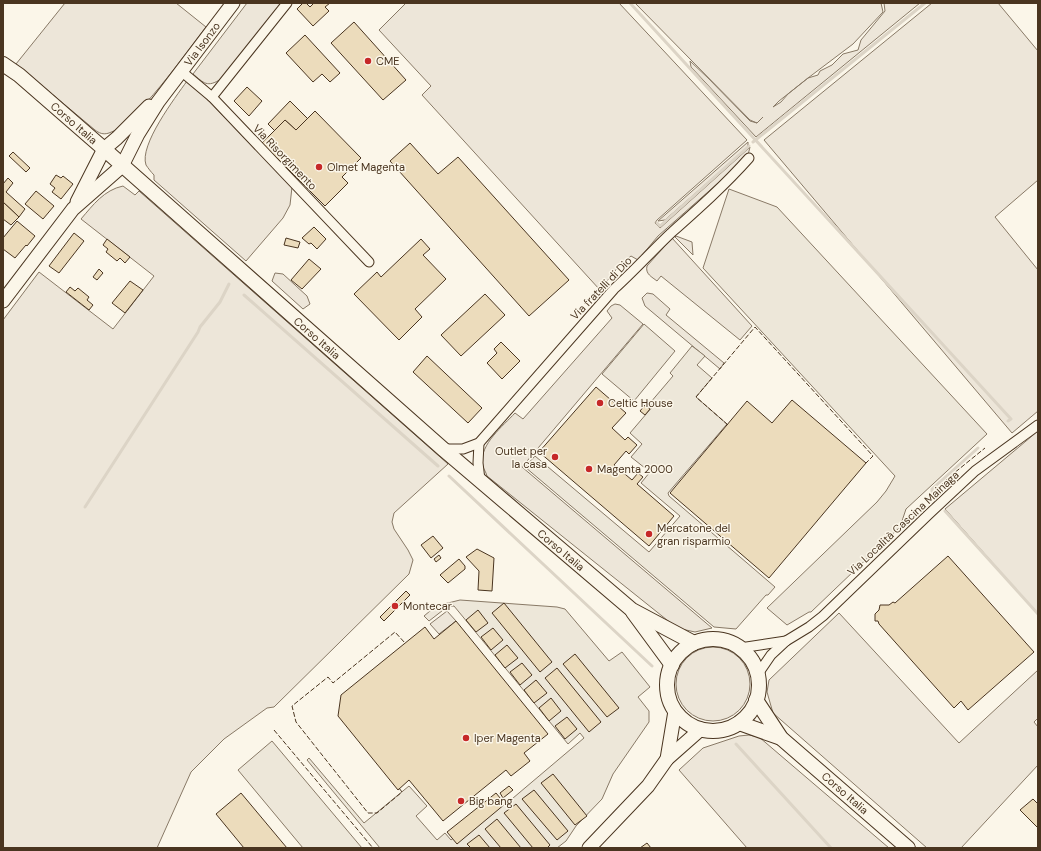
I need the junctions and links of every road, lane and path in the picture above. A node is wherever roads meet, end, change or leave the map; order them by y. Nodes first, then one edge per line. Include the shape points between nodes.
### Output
1 (233, 3) edge
2 (287, 3) edge
3 (3, 64) edge
4 (181, 71) junction
5 (170, 85) junction
6 (212, 97) junction
7 (104, 149) junction
8 (749, 158) dead end
9 (122, 166) junction
10 (74, 209) junction
11 (369, 262) dead end
12 (3, 301) edge
13 (1038, 425) edge
14 (479, 443) junction
15 (443, 449) junction
16 (480, 480) junction
17 (632, 610) junction
18 (786, 641) junction
19 (694, 643) junction
20 (740, 648) junction
21 (672, 665) junction
22 (758, 674) junction
23 (756, 700) junction
24 (675, 711) junction
25 (739, 723) junction
26 (701, 729) junction
27 (781, 738) junction
28 (667, 759) junction
29 (589, 848) edge
30 (908, 848) edge

1 - 4 street, Via Isonzo
2 - 6 street
3 - 7 main road, Corso Italia
4 - 5 street, Via Isonzo
4 - 6 street, Via Risorgimento
5 - 7 street, Via Isonzo
5 - 9 street, Via Isonzo via 138,134
6 - 11 street, Via Risorgimento
7 - 9 main road, Corso Italia
7 - 10 street
8 - 14 street, Via fratelli di Dio via 614,289
9 - 10 street
9 - 15 main road, Corso Italia
10 - 12 street
13 - 18 street, Via Località Cascina Mainaga via 975,472 822,616
14 - 15 street via 463,449
14 - 16 street
15 - 16 main road, Corso Italia
16 - 17 main road, Corso Italia
17 - 19 main road, Corso Italia
17 - 21 main road, Corso Italia
18 - 20 street, Via Località Cascina Mainaga
18 - 22 street, Via Località Cascina Mainaga
19 - 20 main road via 710,639
19 - 21 main road via 681,652
20 - 22 main road via 751,659
21 - 24 main road via 668,688
22 - 23 main road via 759,690
23 - 25 main road via 750,712
23 - 27 main road, Corso Italia
24 - 26 main road via 686,722
24 - 28 street
25 - 26 main road via 724,729
25 - 27 main road, Corso Italia
26 - 28 street
27 - 30 main road, Corso Italia
28 - 29 street via 648,786

